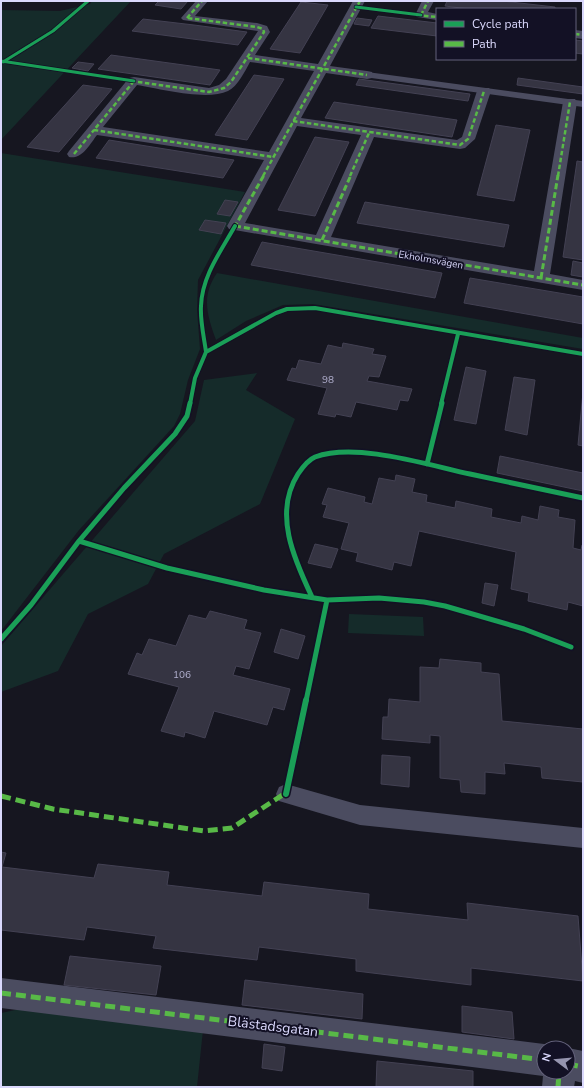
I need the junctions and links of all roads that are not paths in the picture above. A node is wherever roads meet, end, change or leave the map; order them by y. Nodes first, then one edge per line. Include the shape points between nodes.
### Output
1 (202, 1) edge
2 (359, 1) edge
3 (428, 1) edge
4 (436, 17) edge
5 (248, 58) junction
6 (323, 68) junction
7 (367, 75) joint
8 (484, 91) junction
9 (576, 103) edge
10 (293, 121) junction
11 (94, 130) junction
12 (369, 133) junction
13 (74, 154) dead end
14 (273, 157) junction
15 (322, 240) junction
16 (541, 278) junction
17 (583, 285) edge
18 (286, 794) dead end
19 (583, 838) edge
20 (1, 993) edge
21 (536, 1059) edge

1 - 5 street via 188,18 263,29 262,37
2 - 6 street, Ekholmsvägen
3 - 4 street via 421,15
5 - 6 street
5 - 11 street via 231,82 218,90 208,92 134,81
6 - 7 street
6 - 10 street, Ekholmsvägen
7 - 8 lane
8 - 9 lane
8 - 12 street via 468,139 460,146
9 - 16 street
10 - 12 street
10 - 14 street, Ekholmsvägen
11 - 13 street
11 - 14 street
12 - 15 street
14 - 15 street, Ekholmsvägen via 235,226
15 - 16 street, Ekholmsvägen
16 - 17 street, Ekholmsvägen
18 - 19 lane via 360,815
20 - 21 street, Blästadsgatan

